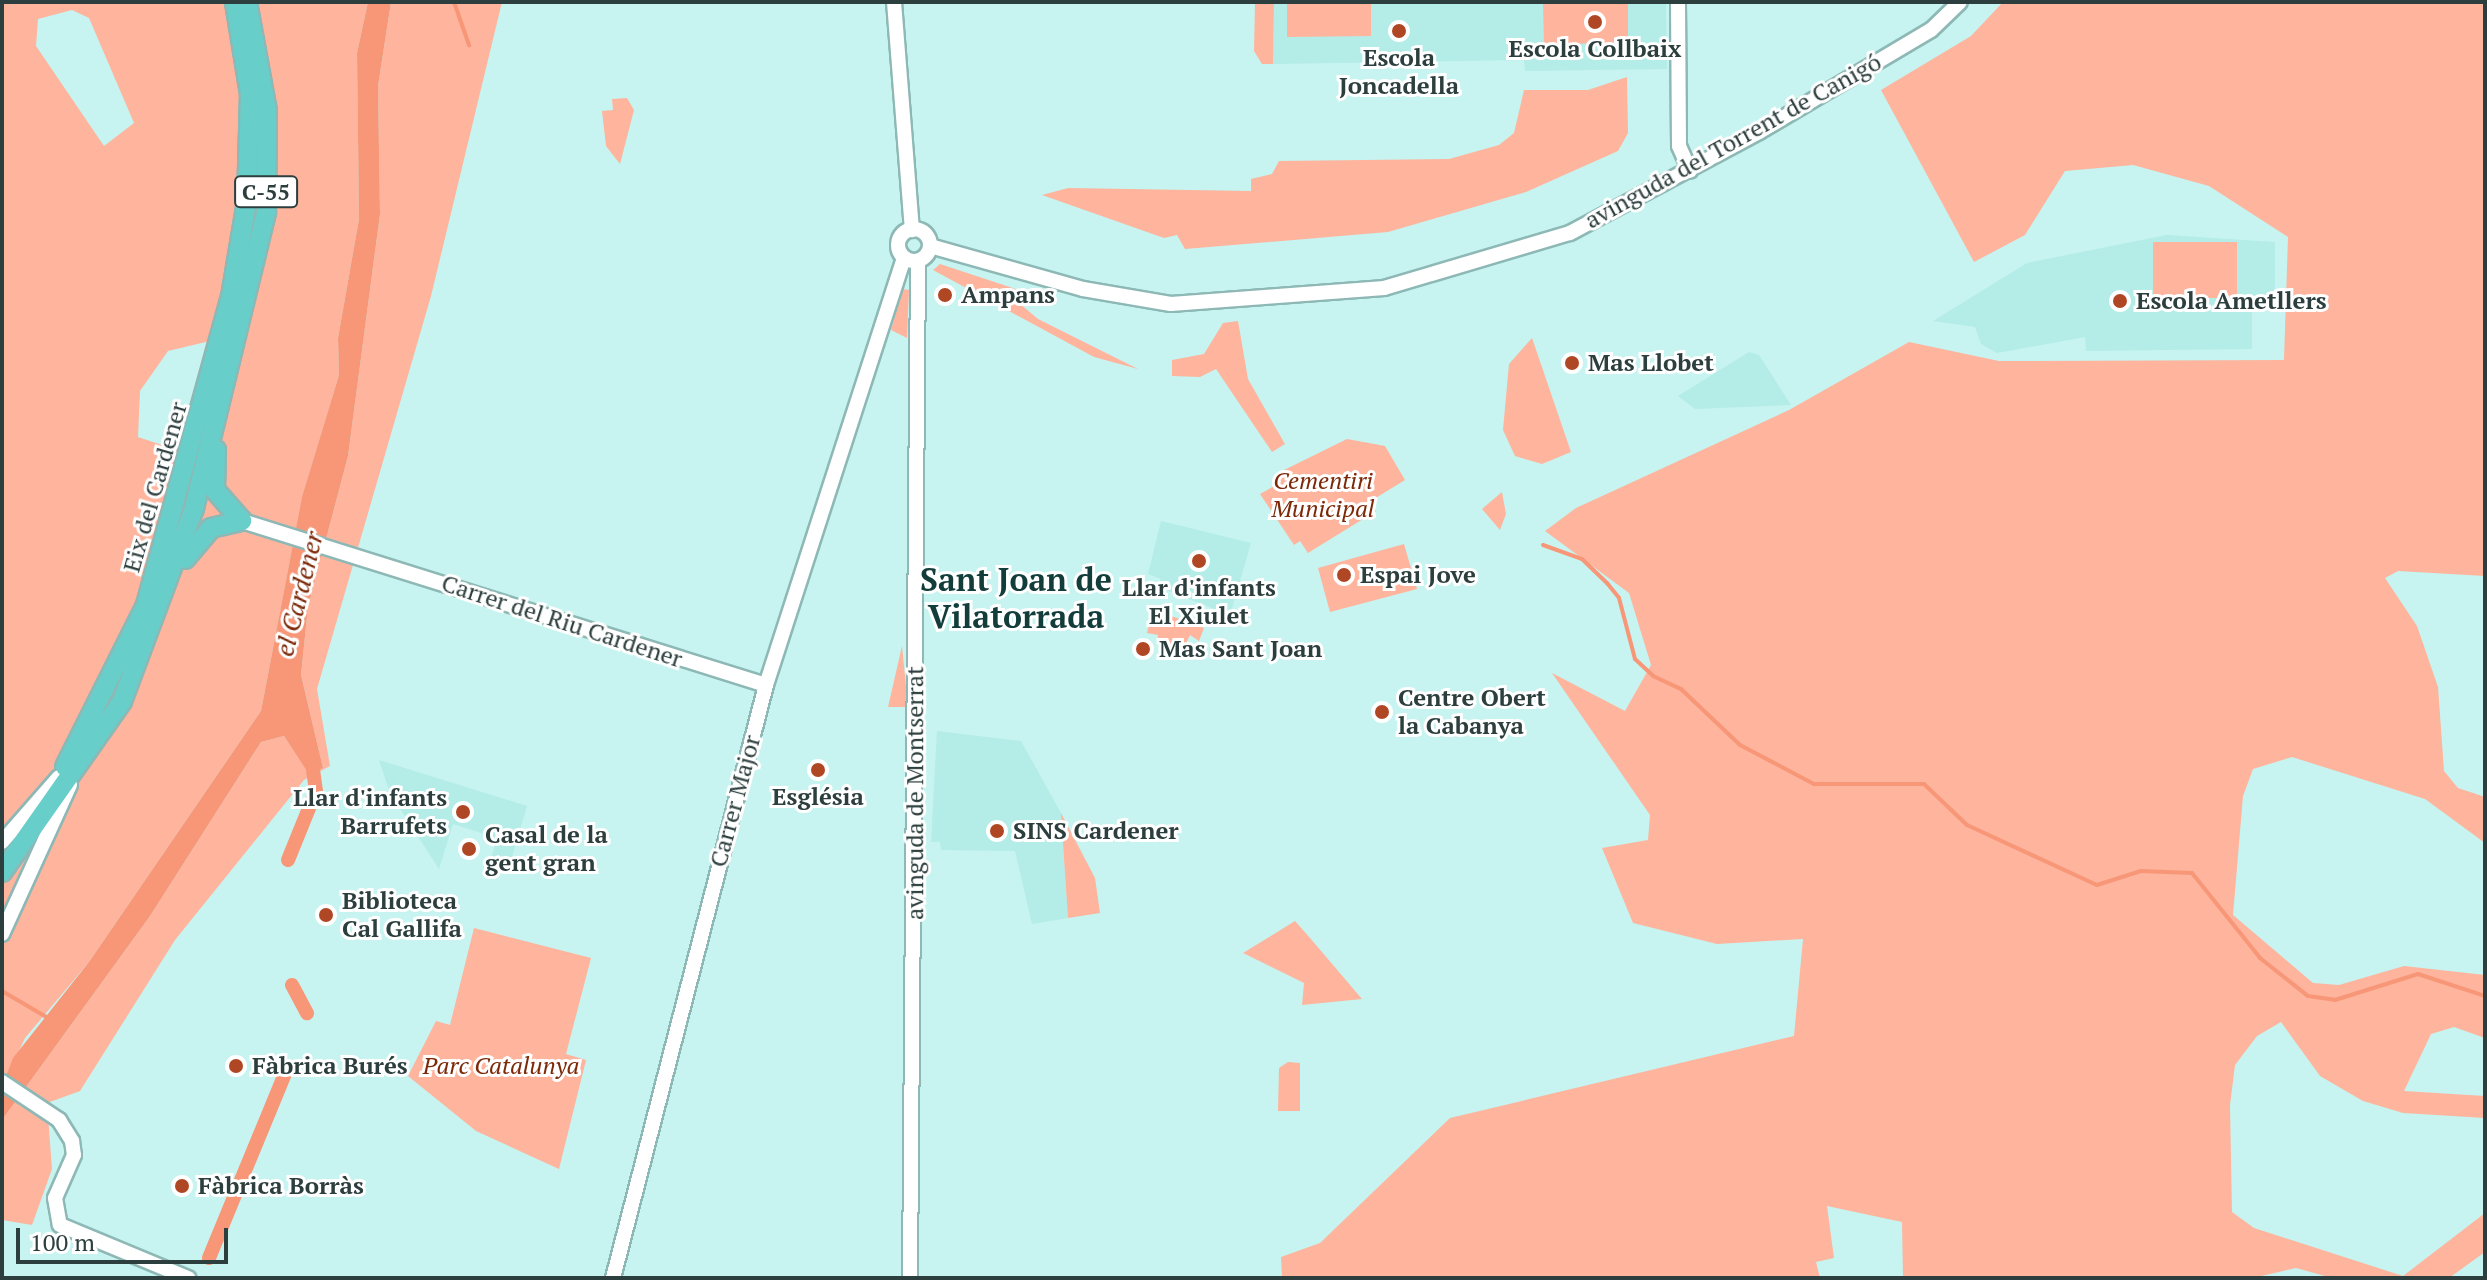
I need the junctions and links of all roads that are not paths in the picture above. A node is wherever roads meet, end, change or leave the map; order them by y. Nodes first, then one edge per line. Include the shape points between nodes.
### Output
1 (235, 2) edge
2 (247, 2) edge
3 (894, 2) edge
4 (1678, 2) edge
5 (1960, 2) edge
6 (1690, 171) junction
7 (912, 230) junction
8 (930, 246) junction
9 (911, 259) junction
10 (216, 355) junction
11 (218, 414) junction
12 (194, 508) junction
13 (239, 520) junction
14 (165, 597) junction
15 (135, 631) junction
16 (766, 685) junction
17 (78, 767) junction
18 (5, 858) edge
19 (2, 934) edge
20 (2, 1082) edge
21 (188, 1278) edge
22 (613, 1278) edge
23 (910, 1278) edge

1 - 10 main road, Eix del Cardener / C-55 via 250,94 247,201
2 - 11 main road, Eix del Cardener / C-55 via 267,111 266,212
3 - 7 street
4 - 6 street via 1679,146
5 - 6 street, avinguda del Torrent de Canigó via 1931,30
6 - 8 street, avinguda del Torrent de Canigó via 1570,233 1384,288 1171,304 1083,289
7 - 8 street via 926,235
7 - 9 street via 899,242
8 - 9 street
9 - 16 street, Carrer Major via 880,330
9 - 23 street, avinguda de Montserrat
10 - 12 main road, Eix del Cardener / C-55 via 213,399 189,493
10 - 15 main road, Eix del Cardener / C-55
11 - 12 main road, Eix del Cardener / C-55
11 - 13 main road, Eix del Cardener / C-55 via 215,490
12 - 13 main road, Eix del Cardener
12 - 14 main road, Eix del Cardener / C-55
12 - 15 main road, Eix del Cardener / C-55 via 183,516 147,616
13 - 14 main road, Eix del Cardener / C-55 via 192,543
13 - 16 street, Carrer del Riu Cardener
14 - 17 main road, Eix del Cardener / C-55 via 122,701
15 - 18 main road, Eix del Cardener / C-55 via 59,777
16 - 22 street, Carrer Major
17 - 18 main road, Eix del Cardener / C-55
17 - 19 street
20 - 21 street via 67,1130 74,1155 55,1198 60,1225

